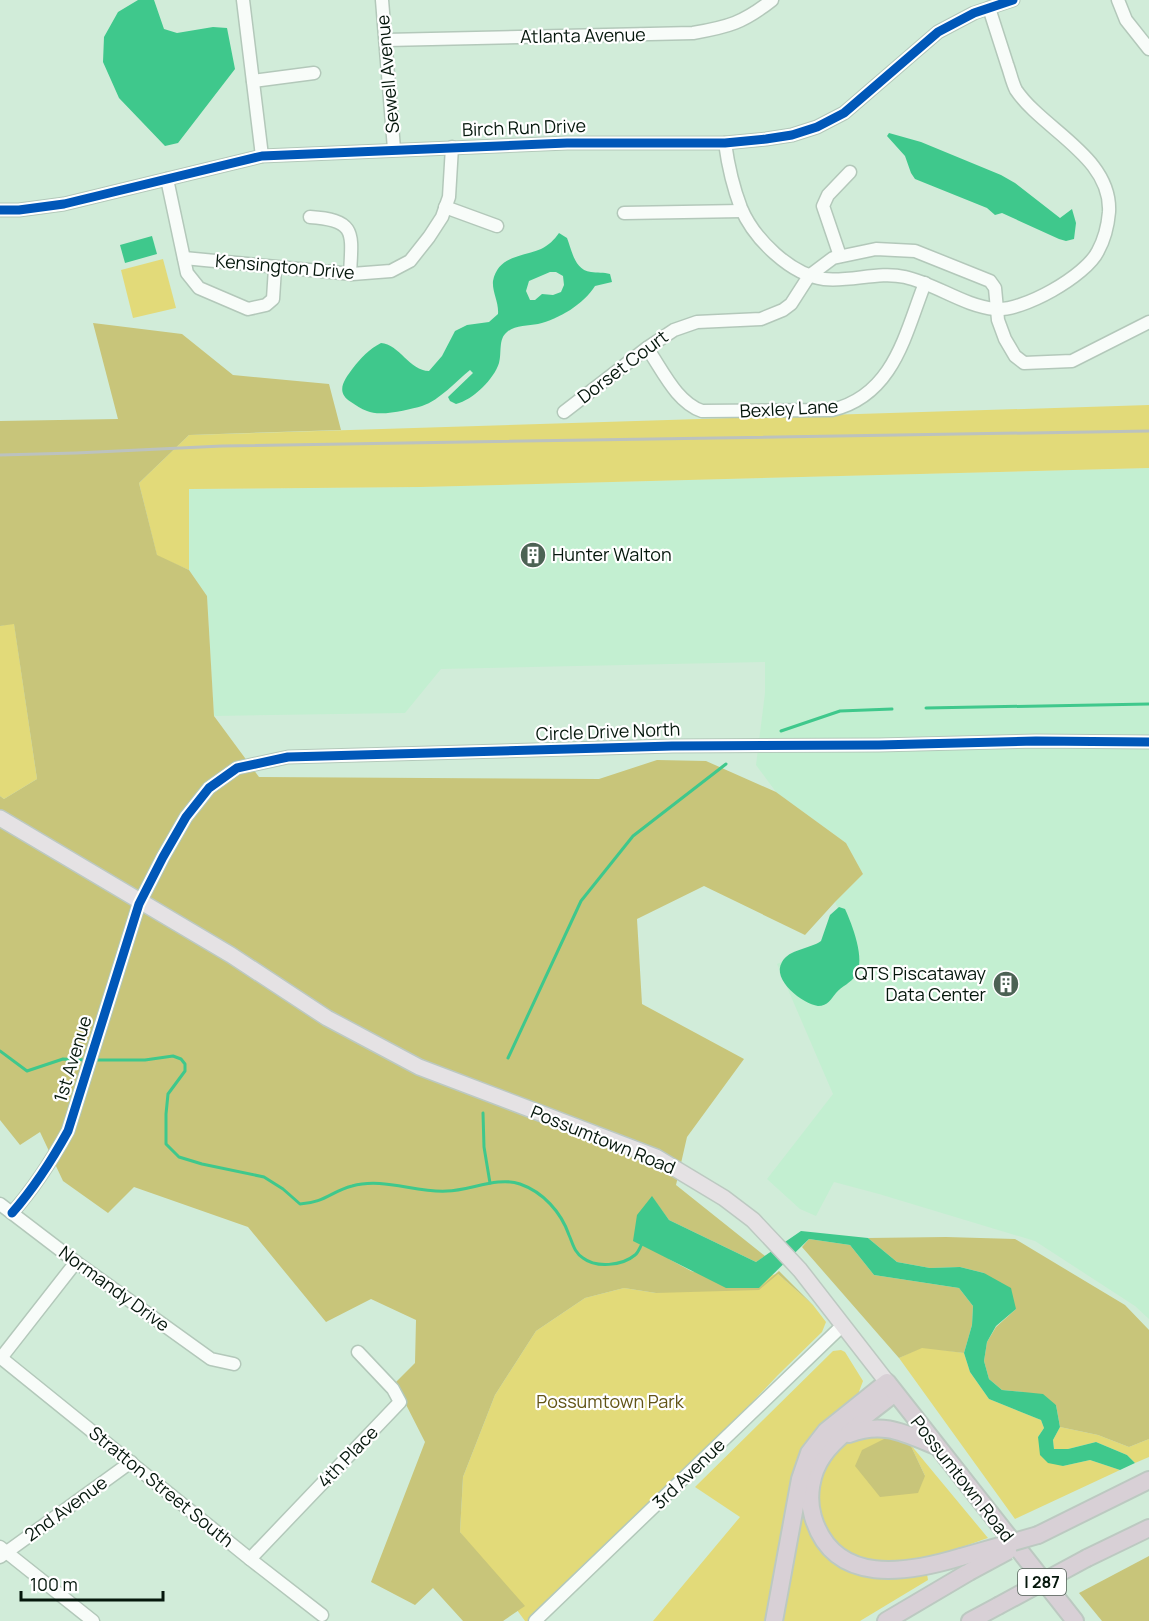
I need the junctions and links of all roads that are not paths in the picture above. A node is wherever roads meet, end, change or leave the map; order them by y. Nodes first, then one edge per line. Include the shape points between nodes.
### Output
1 (243, 0) edge
2 (382, 0) edge
3 (772, 0) edge
4 (1013, 0) edge
5 (1118, 0) edge
6 (989, 8) junction
7 (386, 40) junction
8 (1149, 49) edge
9 (314, 73) dead end
10 (253, 81) junction
11 (724, 142) junction
12 (452, 147) junction
13 (394, 149) junction
14 (262, 156) junction
15 (850, 172) dead end
16 (167, 179) junction
17 (445, 207) junction
18 (0, 210) edge
19 (742, 211) junction
20 (624, 213) dead end
21 (310, 217) dead end
22 (497, 226) dead end
23 (840, 256) junction
24 (184, 258) junction
25 (275, 268) junction
26 (350, 274) junction
27 (809, 276) junction
28 (925, 283) junction
29 (998, 310) junction
30 (1149, 322) edge
31 (647, 348) junction
32 (564, 412) dead end
33 (1149, 742) edge
34 (0, 818) edge
35 (141, 901) junction
36 (0, 1204) edge
37 (12, 1213) junction
38 (76, 1262) junction
39 (843, 1325) junction
40 (358, 1352) dead end
41 (0, 1357) edge
42 (234, 1364) dead end
43 (891, 1388) junction
44 (842, 1436) junction
45 (936, 1446) junction
46 (131, 1462) junction
47 (1149, 1480) edge
48 (1149, 1528) edge
49 (2, 1552) edge
50 (250, 1559) junction
51 (965, 1565) junction
52 (322, 1615) dead end
53 (93, 1621) edge
54 (535, 1621) edge
55 (774, 1621) edge
56 (886, 1621) edge
57 (970, 1621) edge
58 (1075, 1621) edge

1 - 10 street
2 - 7 street, Sewell Avenue
3 - 7 street, Atlanta Avenue via 751,17 725,28 693,33
4 - 6 street, Birch Run Drive
5 - 8 street via 1126,20
6 - 11 street, Birch Run Drive via 938,32 844,113 817,127 766,140
6 - 29 street via 1014,86 1026,104 1100,174 1109,212 1098,253 1085,268 1045,294
7 - 13 street, Sewell Avenue
9 - 10 street
10 - 14 street
11 - 12 street, Birch Run Drive
11 - 19 street
12 - 13 street, Birch Run Drive
12 - 17 street, Kensington Drive
13 - 14 street, Birch Run Drive
14 - 16 street, Birch Run Drive
15 - 23 street via 828,195 824,206
16 - 18 street, Birch Run Drive via 64,204
16 - 24 street
17 - 22 street
17 - 26 street, Kensington Drive via 410,261 391,271
19 - 20 street
19 - 27 street via 776,255
21 - 26 street via 332,219 350,231
23 - 27 street
23 - 29 street via 876,249 915,250 990,281
24 - 25 street, Kensington Drive
24 - 25 street via 187,273 200,288 248,309 273,299
25 - 26 street, Kensington Drive
27 - 28 street via 826,280 889,275
27 - 31 street, Dorset Court via 791,304 773,315 684,325
28 - 29 street
28 - 31 street, Bexley Lane via 888,373 870,391 839,408 702,411 683,400
29 - 30 street via 1001,329 1015,356 1032,364 1072,361
31 - 32 street, Dorset Court
33 - 35 street, Circle Drive North via 672,746 288,757 237,768 209,788 186,817
34 - 35 main road, Possumtown Road
35 - 37 street, 1st Avenue via 68,1131 54,1157
35 - 39 main road, Possumtown Road via 327,1018 419,1067 656,1157 724,1198 753,1220 800,1270
36 - 37 street, Normandy Drive
37 - 38 street, Normandy Drive
38 - 41 street
38 - 42 street, Normandy Drive via 211,1359
39 - 43 main road, Possumtown Road
39 - 54 street, 3rd Avenue
40 - 50 street, 4th Place via 393,1389 400,1402
41 - 46 street, Stratton Street South
43 - 44 highway
43 - 45 highway, Possumtown Road
43 - 55 highway via 826,1431 809,1453 800,1479
44 - 45 highway via 879,1427 901,1431
44 - 51 highway via 823,1455 811,1487 812,1512 825,1543 853,1563 880,1570
45 - 58 highway, Possumtown Road
46 - 49 street, 2nd Avenue
46 - 50 street, Stratton Street South
47 - 51 highway, bridge via 1038,1535
48 - 57 highway, I 287, bridge
49 - 53 street
50 - 52 street, Stratton Street South
51 - 56 highway

